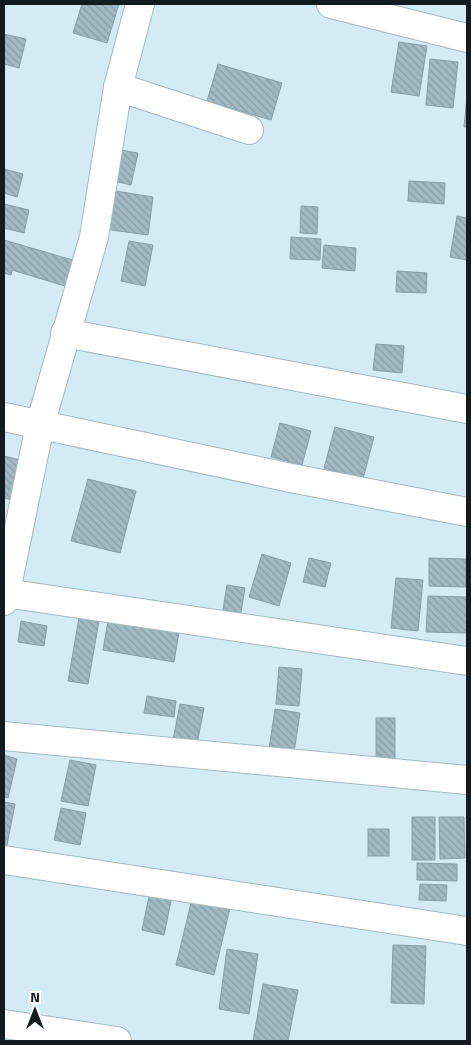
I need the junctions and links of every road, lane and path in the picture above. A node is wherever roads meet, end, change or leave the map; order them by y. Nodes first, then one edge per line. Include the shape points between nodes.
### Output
1 (140, 4) edge
2 (331, 4) edge
3 (467, 38) edge
4 (118, 87) junction
5 (249, 130) dead end
6 (65, 333) junction
7 (467, 409) edge
8 (4, 417) edge
9 (40, 425) junction
10 (467, 512) edge
11 (8, 563) edge
12 (5, 597) edge
13 (467, 661) edge
14 (4, 736) edge
15 (467, 780) edge
16 (4, 860) edge
17 (467, 931) edge
18 (4, 1024) edge
19 (117, 1041) edge

1 - 4 street
2 - 3 street
4 - 5 street
4 - 6 street via 94,237
6 - 7 street
6 - 9 street
8 - 9 street
9 - 10 street
9 - 11 street
11 - 12 street
12 - 13 street
14 - 15 street
16 - 17 street
18 - 19 street

